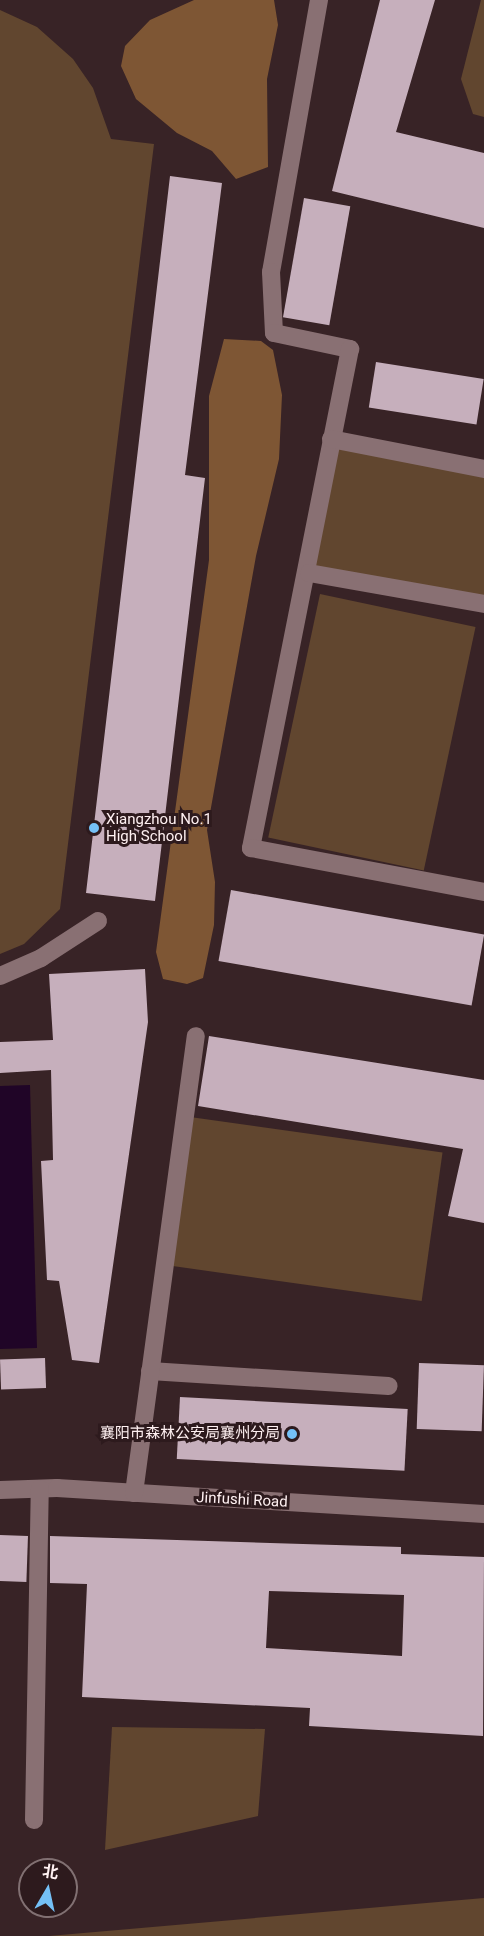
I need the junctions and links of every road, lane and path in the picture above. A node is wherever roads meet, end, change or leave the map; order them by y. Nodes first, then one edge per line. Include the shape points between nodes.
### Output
1 (320, 0) edge
2 (332, 440) junction
3 (484, 469) edge
4 (309, 573) junction
5 (484, 604) edge
6 (484, 892) edge
7 (98, 921) dead end
8 (0, 976) edge
9 (195, 1036) dead end
10 (150, 1371) junction
11 (388, 1386) dead end
12 (40, 1489) junction
13 (0, 1490) edge
14 (134, 1493) junction
15 (484, 1514) edge
16 (34, 1820) dead end

1 - 2 street via 271,272 274,333 350,349
2 - 3 street
2 - 4 street
4 - 5 street
4 - 6 street via 251,848
7 - 8 street via 41,958
9 - 10 street
10 - 11 street
10 - 14 street
12 - 13 street, Jinfushi Road
12 - 14 street, Jinfushi Road
12 - 16 street
14 - 15 street, Jinfushi Road

